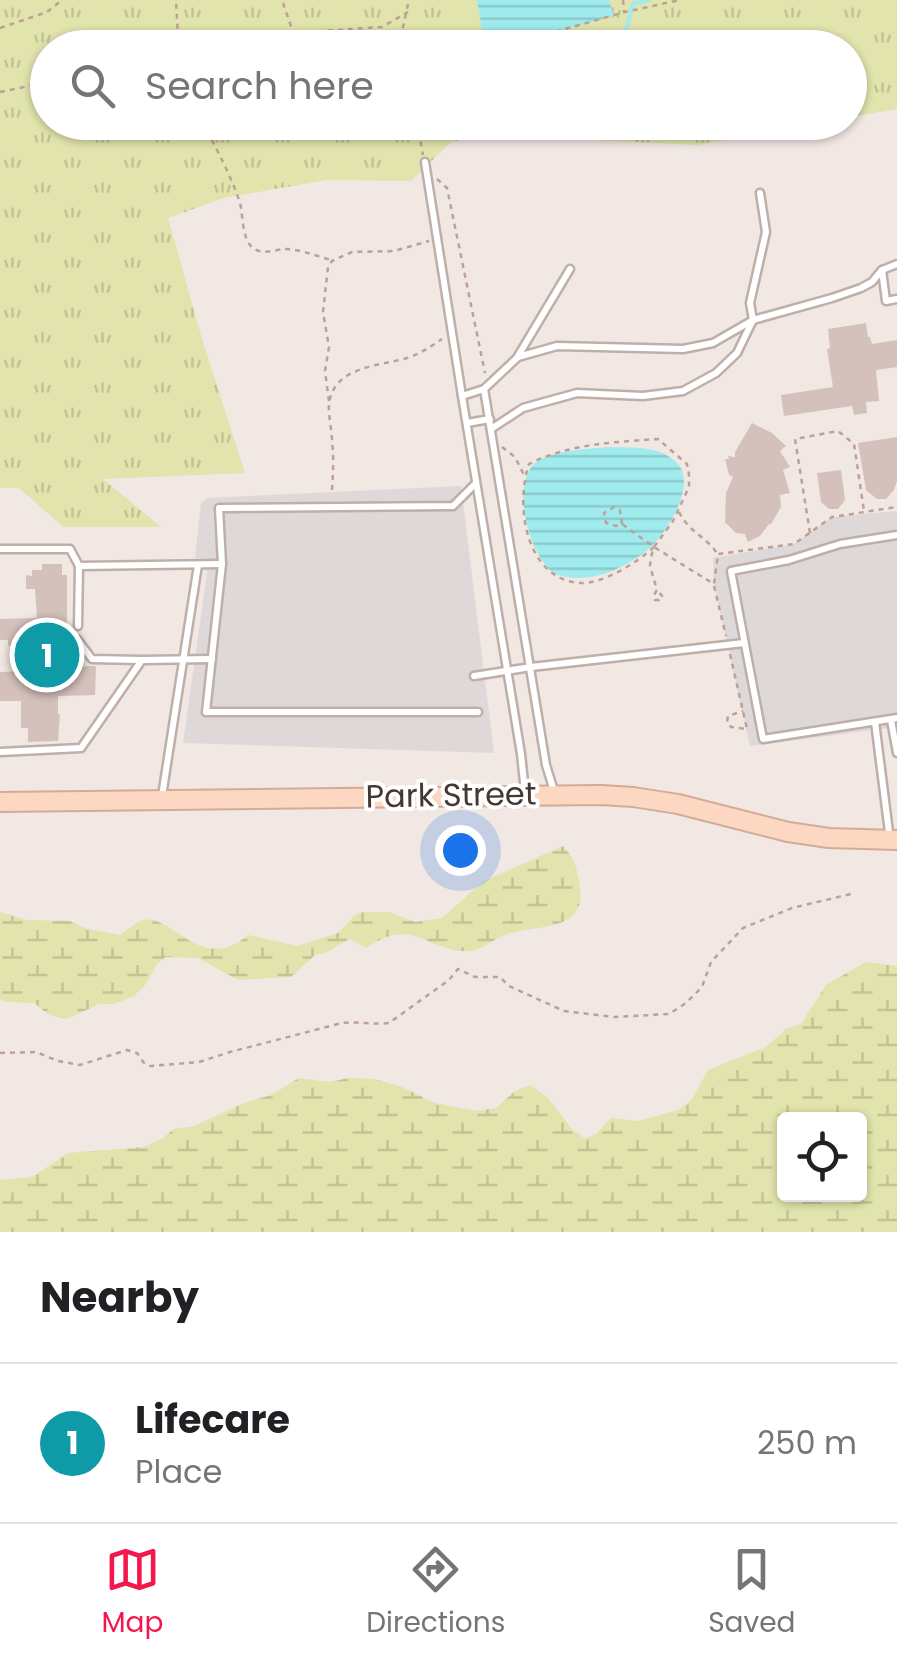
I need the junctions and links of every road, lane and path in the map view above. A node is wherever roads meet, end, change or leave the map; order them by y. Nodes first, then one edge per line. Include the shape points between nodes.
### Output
1 (62, 0) edge
2 (176, 0) edge
3 (282, 0) edge
4 (410, 0) edge
5 (623, 0) edge
6 (680, 0) edge
7 (408, 12) junction
8 (624, 13) junction
9 (0, 28) edge
10 (178, 30) edge
11 (292, 30) edge
12 (345, 30) edge
13 (403, 30) edge
14 (563, 30) edge
15 (30, 86) edge
16 (0, 92) edge
17 (211, 140) edge
18 (421, 140) edge
19 (425, 162) junction
20 (760, 193) dead end
21 (437, 238) junction
22 (332, 261) junction
23 (897, 264) edge
24 (570, 269) dead end
25 (882, 270) junction
26 (897, 300) edge
27 (752, 320) junction
28 (452, 332) junction
29 (518, 357) junction
30 (484, 389) junction
31 (462, 396) junction
32 (329, 401) junction
33 (490, 419) junction
34 (466, 423) junction
35 (492, 429) junction
36 (498, 442) dead end
37 (525, 476) junction
38 (476, 483) junction
39 (332, 490) dead end
40 (897, 507) edge
41 (678, 510) junction
42 (864, 512) junction
43 (622, 524) dead end
44 (810, 533) junction
45 (897, 534) edge
46 (654, 547) junction
47 (0, 549) edge
48 (718, 554) junction
49 (198, 564) junction
50 (222, 564) junction
51 (79, 566) junction
52 (714, 584) junction
53 (656, 590) dead end
54 (78, 626) dead end
55 (77, 640) dead end
56 (744, 642) junction
57 (728, 644) junction
58 (142, 660) junction
59 (183, 660) junction
60 (212, 660) junction
61 (531, 667) junction
62 (508, 671) junction
63 (474, 676) dead end
64 (478, 712) dead end
65 (743, 712) dead end
66 (894, 719) edge
67 (875, 722) junction
68 (0, 752) edge
69 (897, 753) edge
70 (525, 794) junction
71 (555, 794) junction
72 (162, 799) junction
73 (0, 802) edge
74 (894, 840) edge
75 (856, 893) dead end
76 (0, 1054) edge

1 - 9 path
2 - 10 path
3 - 11 path
4 - 7 path
5 - 8 path
6 - 8 path
7 - 12 path via 382,28
7 - 13 path
8 - 14 path
15 - 16 path
17 - 22 path via 254,249 297,250
18 - 19 path
19 - 21 lane
19 - 30 path via 446,188 486,372
20 - 27 lane via 766,232
21 - 22 path
21 - 28 lane
22 - 32 path via 324,312
23 - 25 lane
24 - 29 lane
25 - 26 lane via 886,301
25 - 27 lane via 861,288
27 - 29 lane via 713,343 682,349 557,346
27 - 35 lane via 737,352 716,374 683,391 576,393 523,408
28 - 31 lane
28 - 32 path via 421,353 351,373
29 - 30 lane
30 - 31 lane
30 - 33 lane
31 - 34 lane
32 - 39 path
33 - 34 lane
33 - 35 lane
34 - 38 lane
35 - 61 lane
36 - 37 path
37 - 41 path via 529,464 550,453 658,438 687,464 689,487
37 - 46 path via 531,543 551,573 580,584 632,566
38 - 50 lane via 453,506 219,508
38 - 62 lane
40 - 42 path
41 - 46 path
41 - 48 path
42 - 44 path via 832,517
42 - 44 path via 854,444 838,432 795,439
43 - 46 path
44 - 48 path via 794,544
45 - 56 lane via 731,570
46 - 52 path
46 - 53 path
47 - 51 lane via 70,549
48 - 52 path
49 - 50 lane
49 - 51 lane
49 - 59 lane
50 - 60 lane
51 - 54 lane
52 - 57 path
55 - 58 lane via 92,659
56 - 57 lane
56 - 67 lane via 763,739
57 - 61 lane
57 - 65 path
58 - 59 lane
58 - 68 lane via 81,748
59 - 60 lane
59 - 72 lane
60 - 64 lane via 206,712
61 - 62 lane
61 - 71 lane
62 - 63 lane
62 - 70 lane
66 - 67 lane
66 - 69 lane
67 - 74 lane
70 - 71 main road, Park Street
70 - 72 main road, Park Street
71 - 74 main road, Park Street via 633,797 788,832
72 - 73 main road, Park Street
75 - 76 path via 743,928 712,962 702,987 669,1014 614,1018 564,1011 500,978 458,968 389,1023 342,1024 199,1062 150,1066 127,1050 80,1066 36,1052

